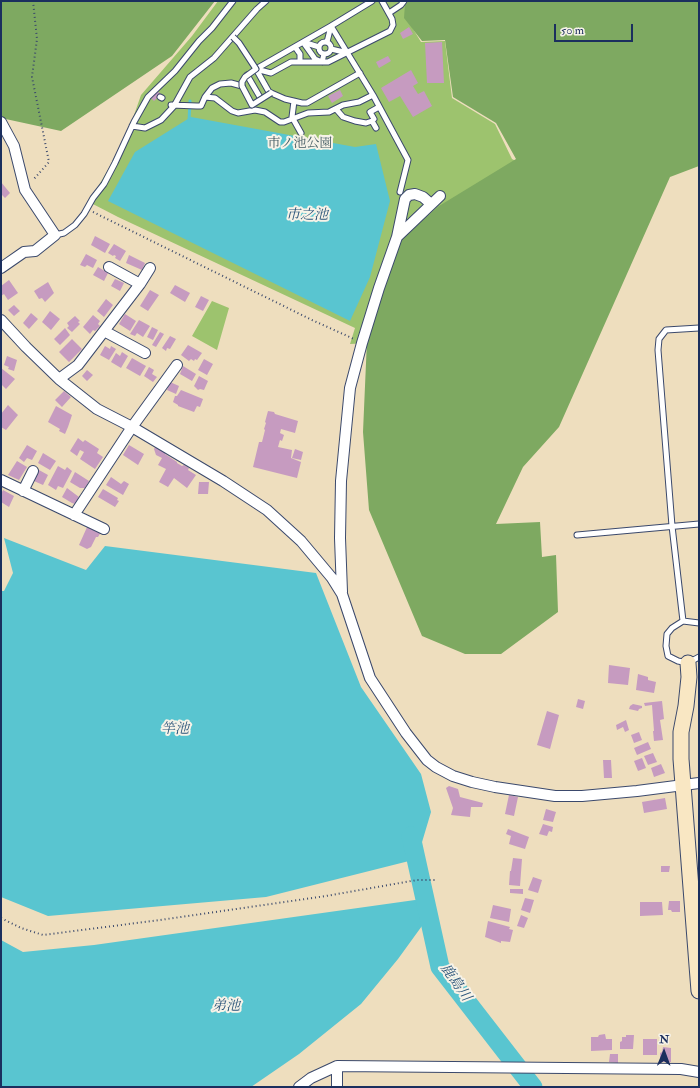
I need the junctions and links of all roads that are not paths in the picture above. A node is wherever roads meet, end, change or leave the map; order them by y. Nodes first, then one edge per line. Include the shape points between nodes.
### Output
1 (233, 1) edge
2 (266, 1) edge
3 (372, 1) edge
4 (382, 1) edge
5 (404, 1) edge
6 (389, 13) junction
7 (331, 26) junction
8 (234, 37) junction
9 (303, 42) junction
10 (327, 42) junction
11 (295, 47) junction
12 (319, 47) junction
13 (331, 49) junction
14 (348, 53) junction
15 (324, 54) junction
16 (300, 62) junction
17 (322, 62) junction
18 (256, 69) junction
19 (360, 73) junction
20 (247, 75) junction
21 (242, 86) junction
22 (271, 93) junction
23 (373, 95) junction
24 (205, 97) junction
25 (261, 99) junction
26 (294, 101) junction
27 (172, 105) junction
28 (252, 105) junction
29 (379, 107) junction
30 (336, 109) junction
31 (255, 110) junction
32 (374, 119) dead end
33 (293, 120) junction
34 (1, 122) edge
35 (132, 126) junction
36 (376, 128) dead end
37 (301, 133) dead end
38 (400, 192) dead end
39 (440, 196) dead end
40 (430, 204) junction
41 (55, 235) junction
42 (397, 238) junction
43 (109, 267) dead end
44 (1, 268) edge
45 (150, 268) dead end
46 (140, 284) junction
47 (1, 320) edge
48 (699, 328) edge
49 (104, 331) junction
50 (145, 354) dead end
51 (177, 365) dead end
52 (60, 379) junction
53 (132, 427) junction
54 (33, 471) dead end
55 (1, 480) edge
56 (23, 491) junction
57 (74, 515) junction
58 (699, 524) edge
59 (672, 526) junction
60 (104, 529) dead end
61 (577, 535) dead end
62 (342, 594) junction
63 (683, 621) junction
64 (699, 623) edge
65 (693, 660) edge
66 (699, 782) edge
67 (683, 784) junction
68 (699, 992) edge
69 (337, 1066) junction
70 (699, 1072) edge
71 (299, 1087) edge
72 (337, 1087) edge

1 - 35 lane via 175,71 148,98
2 - 8 lane
3 - 7 lane
4 - 6 lane
5 - 6 lane
6 - 14 lane via 393,25 390,31
7 - 9 lane
7 - 10 lane
7 - 14 lane
8 - 18 lane, bridge
8 - 27 lane via 214,58 190,77
9 - 11 lane
9 - 12 lane
9 - 17 lane via 315,59
10 - 12 lane
10 - 13 lane
11 - 16 lane via 300,54
11 - 18 lane
12 - 15 lane via 320,52
13 - 14 lane
13 - 15 lane via 328,54
14 - 17 lane
14 - 19 lane
15 - 17 lane
16 - 17 lane
16 - 18 lane via 291,62 271,73
18 - 20 lane, bridge
18 - 22 lane
19 - 23 lane
19 - 26 lane via 307,103
20 - 21 lane, bridge
20 - 25 lane
21 - 24 lane via 220,84 212,88
21 - 28 lane, bridge
22 - 25 lane, bridge
22 - 26 lane
23 - 29 lane
23 - 30 lane
24 - 27 lane via 201,106
24 - 31 lane via 217,99 238,113
25 - 28 lane, bridge
26 - 33 lane
27 - 35 lane via 161,120 145,128
28 - 31 lane
29 - 32 lane via 370,112
29 - 38 lane via 408,160
30 - 33 lane via 308,113
30 - 36 lane via 342,117 366,123 372,121
31 - 33 lane via 265,112 280,122
33 - 37 lane
34 - 41 street via 14,146 25,190
35 - 41 lane via 104,184 84,214 64,233
39 - 40 street
40 - 42 street
40 - 42 street via 415,194 405,199
41 - 44 street via 35,251 24,252
42 - 62 street via 378,288 350,388 341,481
43 - 46 street
45 - 46 street
46 - 49 street
47 - 52 street
48 - 59 lane via 666,330 659,339
49 - 50 street
49 - 52 street via 78,365
51 - 53 street
52 - 53 street via 97,409
53 - 57 street
53 - 62 street via 267,510 301,541
54 - 56 street
55 - 56 street
56 - 57 street
57 - 60 street
58 - 59 lane
59 - 61 lane
59 - 63 lane
62 - 67 street via 370,678 406,733 427,760 436,767 472,782 555,796 636,791
63 - 64 lane
63 - 65 lane via 667,634 668,656 678,661
65 - 67 street via 681,732
66 - 67 street
67 - 68 street
69 - 70 street
69 - 71 street
69 - 72 street

